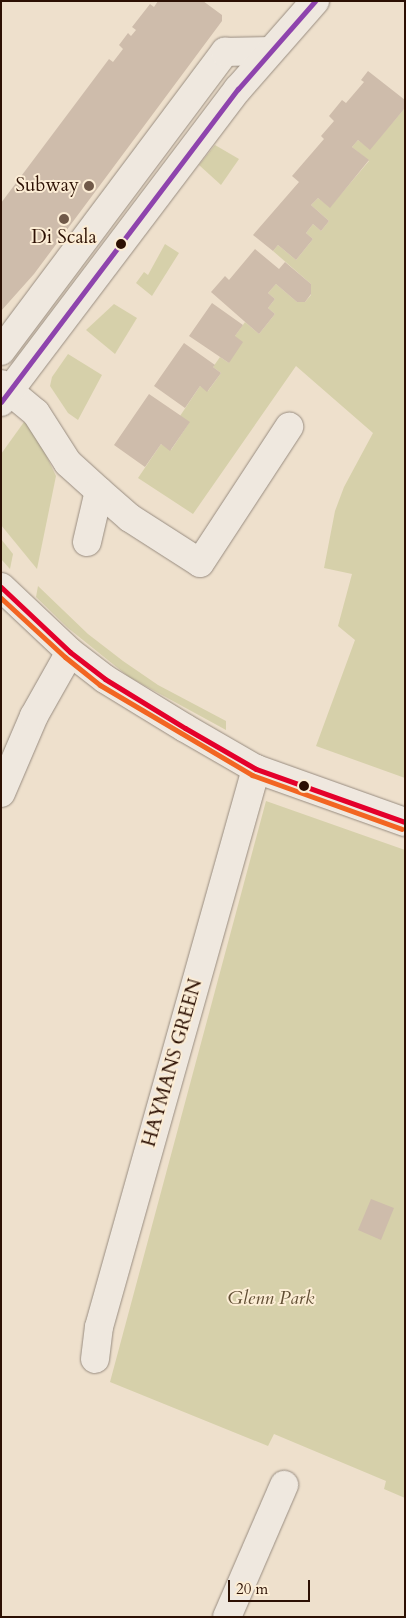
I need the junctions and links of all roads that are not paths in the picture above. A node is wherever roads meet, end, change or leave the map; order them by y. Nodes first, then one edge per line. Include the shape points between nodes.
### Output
1 (315, 1) edge
2 (270, 51) junction
3 (1, 352) edge
4 (4, 392) edge
5 (290, 427) dead end
6 (100, 492) junction
7 (86, 542) dead end
8 (1, 587) edge
9 (70, 652) junction
10 (256, 769) junction
11 (1, 793) edge
12 (405, 822) edge
13 (95, 1359) dead end
14 (284, 1485) dead end
15 (228, 1617) edge

1 - 2 street
2 - 3 street via 225,52
2 - 4 street
4 - 6 street via 36,413 68,463
5 - 6 street via 200,563 130,518
6 - 7 street
8 - 9 street
9 - 10 street via 105,679
9 - 11 street via 34,716
10 - 12 street
10 - 13 street, HAYMANS GREEN via 99,1327
14 - 15 street

